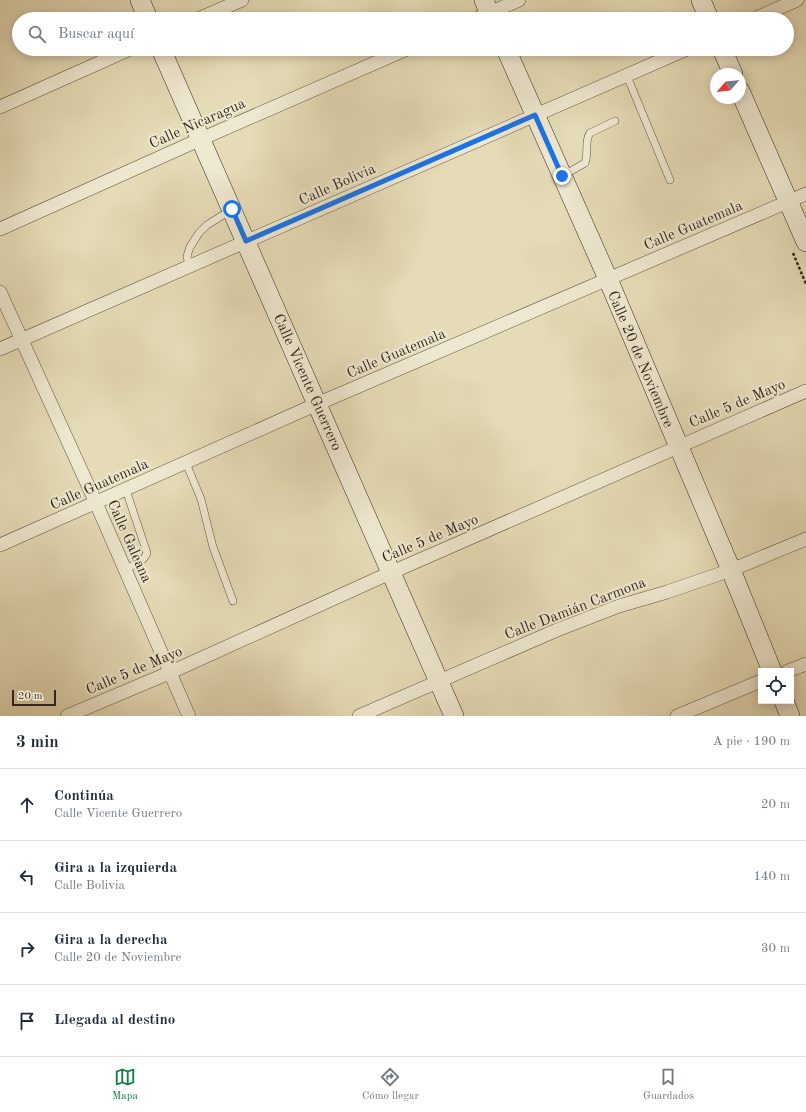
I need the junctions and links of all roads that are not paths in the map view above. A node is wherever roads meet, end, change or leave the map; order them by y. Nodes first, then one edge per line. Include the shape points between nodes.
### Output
1 (140, 0) edge
2 (242, 0) edge
3 (519, 0) edge
4 (701, 0) edge
5 (797, 0) edge
6 (145, 12) edge
7 (214, 12) edge
8 (488, 12) edge
9 (706, 12) edge
10 (770, 12) edge
11 (114, 56) edge
12 (164, 56) edge
13 (391, 56) edge
14 (509, 56) edge
15 (671, 56) edge
16 (725, 56) edge
17 (730, 68) edge
18 (627, 76) junction
19 (746, 104) edge
20 (0, 107) edge
21 (535, 115) junction
22 (615, 121) dead end
23 (201, 139) junction
24 (562, 176) junction
25 (670, 180) dead end
26 (806, 194) edge
27 (788, 201) junction
28 (232, 209) junction
29 (0, 228) edge
30 (246, 241) junction
31 (806, 242) edge
32 (189, 266) junction
33 (608, 279) junction
34 (0, 292) edge
35 (22, 340) junction
36 (0, 349) edge
37 (806, 391) edge
38 (317, 404) junction
39 (678, 446) junction
40 (186, 463) junction
41 (126, 490) junction
42 (96, 503) junction
43 (806, 539) edge
44 (0, 545) edge
45 (125, 569) junction
46 (731, 570) junction
47 (390, 573) junction
48 (233, 601) dead end
49 (806, 664) edge
50 (771, 668) edge
51 (794, 669) edge
52 (169, 673) junction
53 (438, 681) junction
54 (758, 683) edge
55 (785, 704) edge
56 (67, 716) edge
57 (189, 716) edge
58 (359, 716) edge
59 (454, 716) edge
60 (677, 716) edge
61 (790, 716) edge

1 - 6 main road
2 - 7 street
3 - 8 street
4 - 9 main road
5 - 10 street
11 - 20 street
12 - 23 main road, Calle Vicente Guerrero
13 - 23 street, Calle Nicaragua
14 - 21 main road, Calle 20 de Noviembre
15 - 18 street, Calle Bolivia
16 - 17 main road
18 - 21 street, Calle Bolivia
18 - 25 lane
19 - 27 main road
21 - 24 main road, Calle 20 de Noviembre
21 - 30 street, Calle Bolivia
22 - 24 lane via 588,135 585,163
23 - 28 main road, Calle Vicente Guerrero
23 - 29 street, Calle Nicaragua
24 - 33 main road, Calle 20 de Noviembre
26 - 27 street, Calle Guatemala
27 - 31 main road
27 - 33 street, Calle Guatemala
28 - 30 main road, Calle Vicente Guerrero
28 - 32 lane via 199,233 187,256
30 - 32 street, Calle Bolivia
30 - 38 main road, Calle Vicente Guerrero
32 - 35 street, Calle Bolivia
33 - 38 street, Calle Guatemala
33 - 39 main road, Calle 20 de Noviembre
34 - 35 street, Calle Galeana
35 - 36 street, Calle Bolivia
35 - 42 street, Calle Galeana
37 - 39 street, Calle 5 de Mayo
38 - 40 street, Calle Guatemala
38 - 47 main road, Calle Vicente Guerrero
39 - 46 main road, Calle 20 de Noviembre
39 - 47 street, Calle 5 de Mayo
40 - 41 street, Calle Guatemala
40 - 48 lane
41 - 42 street, Calle Guatemala
41 - 45 lane via 147,555
42 - 44 street, Calle Guatemala
42 - 45 street, Calle Galeana
43 - 46 street, Calle Damián Carmona
45 - 52 street, Calle Galeana
46 - 50 main road, Calle 20 de Noviembre
46 - 53 street, Calle Damián Carmona via 619,606
47 - 52 street, Calle 5 de Mayo
47 - 53 main road, Calle Vicente Guerrero
49 - 51 street
52 - 56 street, Calle 5 de Mayo
52 - 57 street, Calle Galeana
53 - 58 street, Calle Damián Carmona
53 - 59 main road, Calle Vicente Guerrero
54 - 60 street
55 - 61 main road

